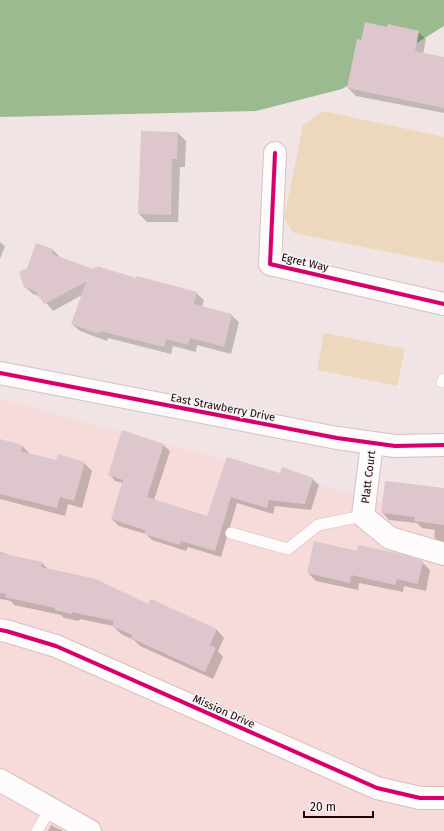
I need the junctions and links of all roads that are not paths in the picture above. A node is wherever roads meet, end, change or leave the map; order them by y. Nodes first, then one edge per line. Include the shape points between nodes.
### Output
1 (275, 153) dead end
2 (444, 304) edge
3 (0, 373) edge
4 (372, 443) junction
5 (444, 445) edge
6 (363, 516) junction
7 (231, 533) dead end
8 (444, 554) edge
9 (0, 630) edge
10 (0, 780) edge
11 (444, 798) edge
12 (50, 808) junction
13 (38, 831) edge
14 (90, 831) edge

1 - 2 street, Egret Way via 270,264
3 - 4 street, East Strawberry Drive
4 - 5 street, East Strawberry Drive via 395,446
4 - 6 street, Platt Court
6 - 7 lane via 318,525 288,549
6 - 8 street, Platt Court via 390,538
9 - 11 street, Mission Drive via 56,646 377,788 420,798
10 - 12 street
12 - 13 lane
12 - 14 street

